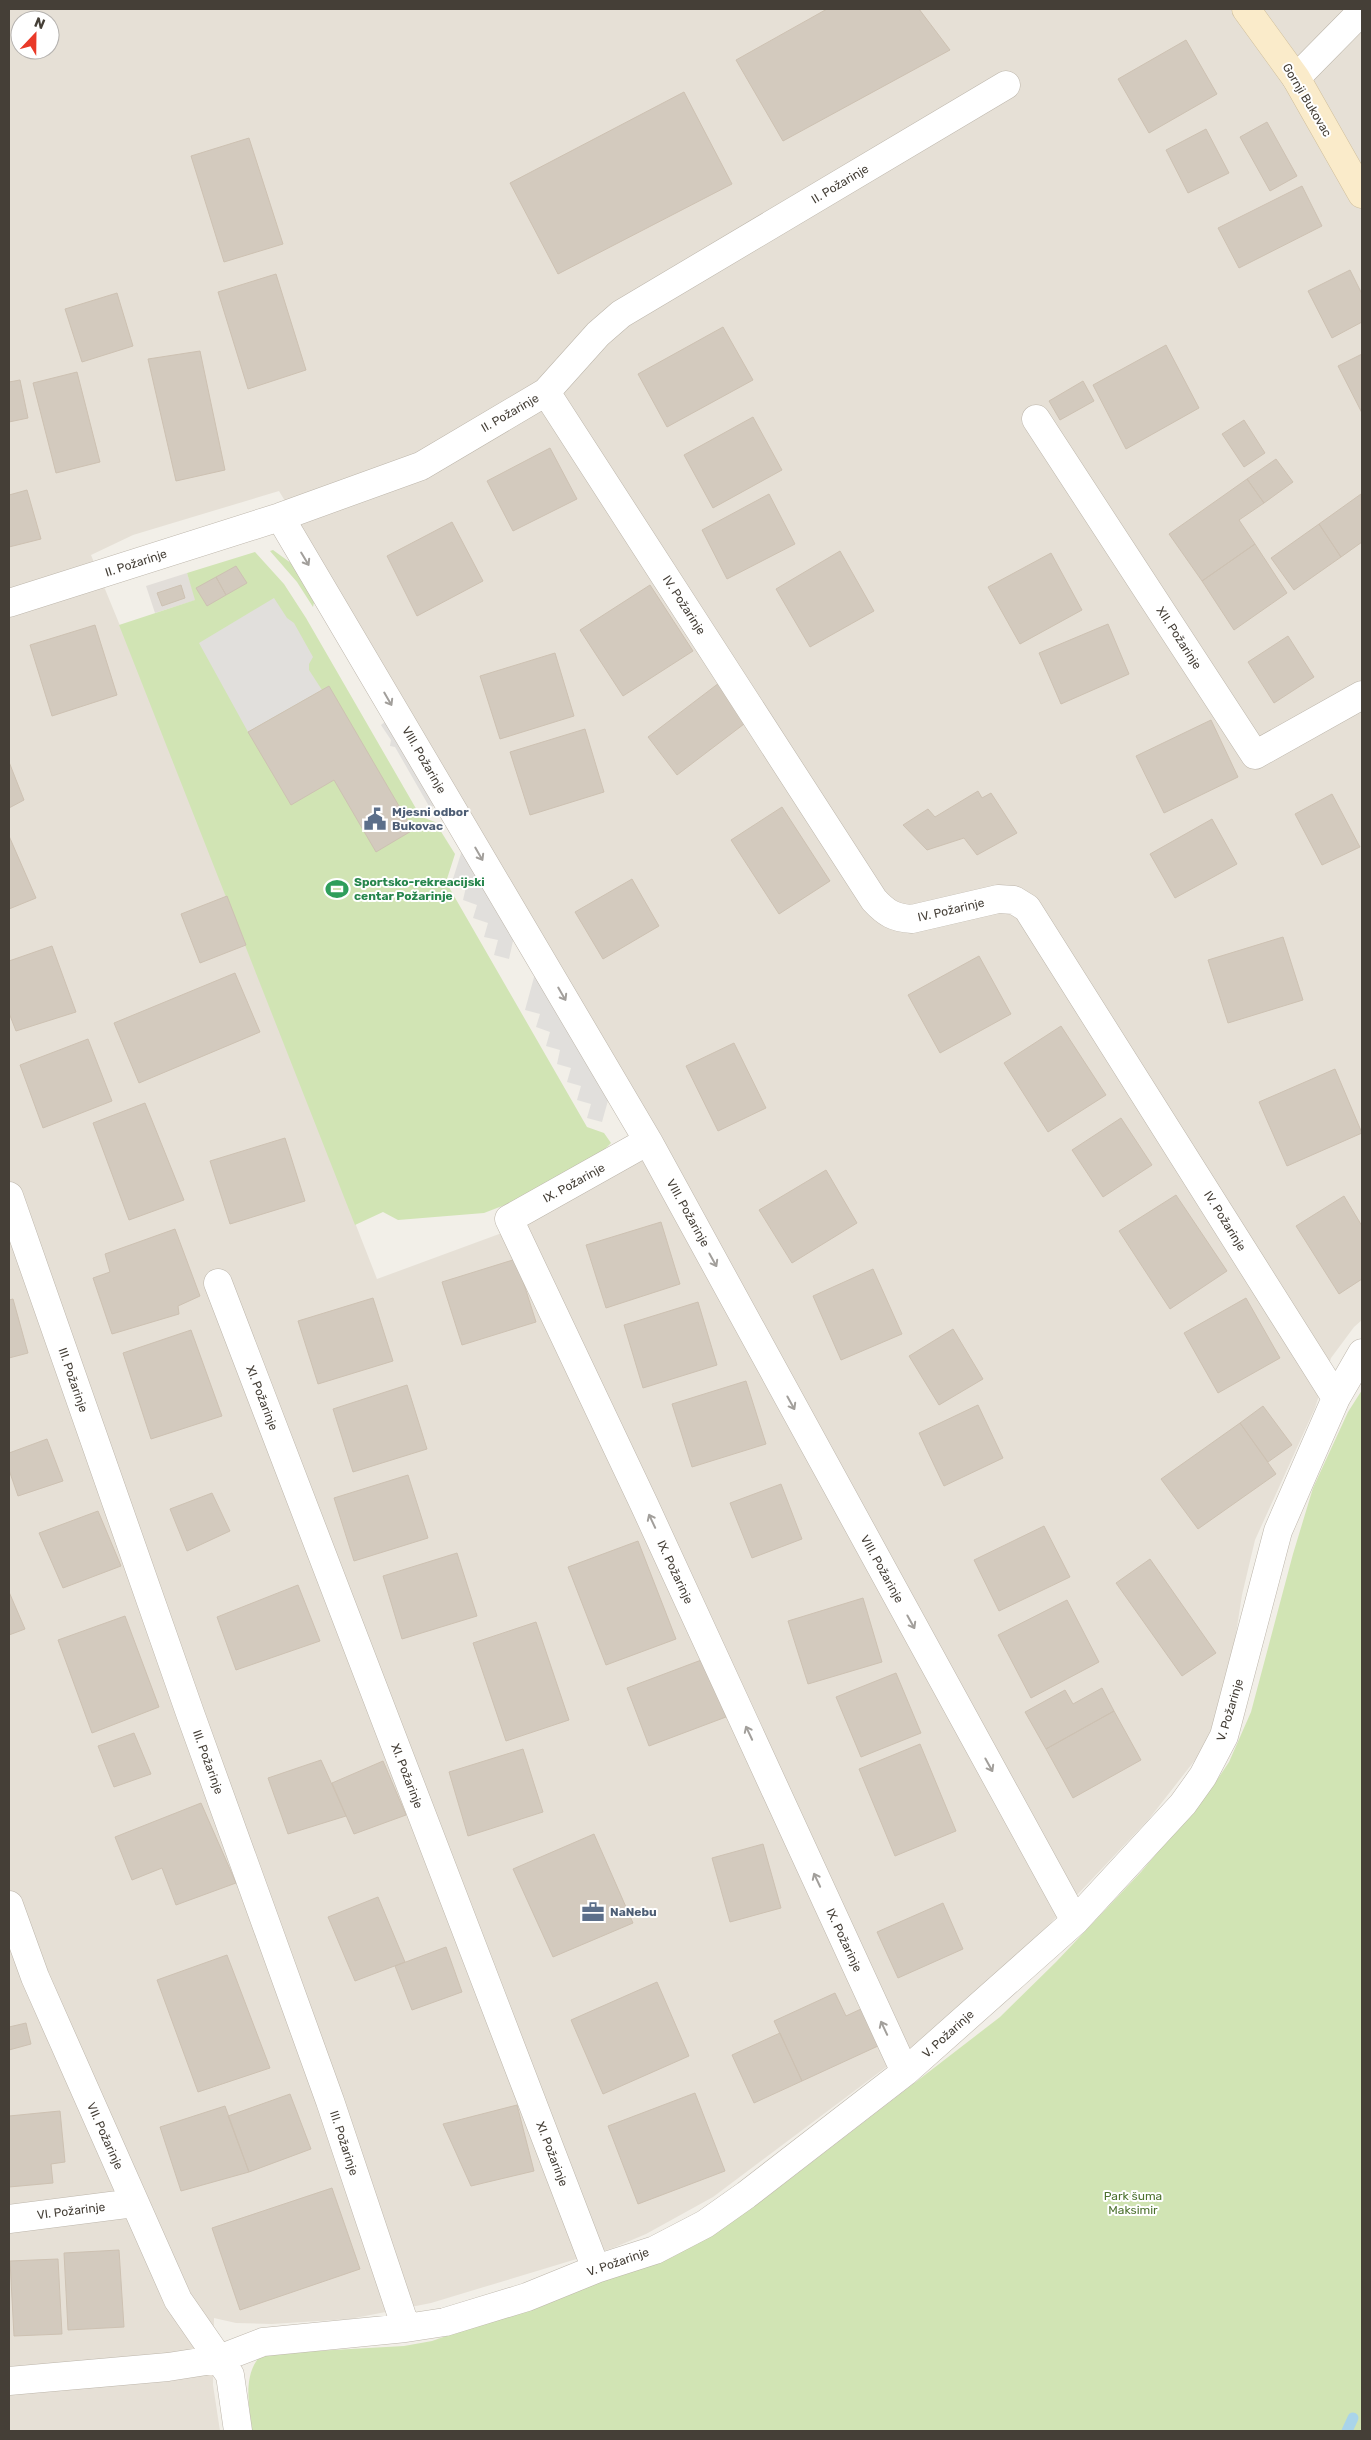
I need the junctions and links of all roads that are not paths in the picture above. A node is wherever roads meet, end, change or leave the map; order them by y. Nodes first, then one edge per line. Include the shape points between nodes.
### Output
1 (1246, 9) edge
2 (1362, 11) edge
3 (1296, 78) junction
4 (1006, 85) dead end
5 (1362, 194) edge
6 (546, 392) junction
7 (1036, 419) dead end
8 (280, 517) junction
9 (9, 603) edge
10 (1362, 695) edge
11 (648, 1141) junction
12 (9, 1196) edge
13 (218, 1283) dead end
14 (1362, 1353) edge
15 (1336, 1398) junction
16 (9, 1905) edge
17 (1075, 1921) junction
18 (905, 2072) junction
19 (134, 2203) junction
20 (9, 2219) edge
21 (596, 2268) junction
22 (406, 2328) junction
23 (219, 2358) junction
24 (9, 2381) edge
25 (238, 2431) edge

1 - 3 street, Gornji Bukovac
2 - 3 street
3 - 5 street, Gornji Bukovac
4 - 6 street, II. Požarinje via 621,314 598,334
6 - 8 street, II. Požarinje via 421,466
6 - 15 street, IV. Požarinje via 874,900 885,912 898,918 912,919 998,899 1014,900 1031,912
7 - 10 street, XII. Požarinje via 1255,755
8 - 9 street, II. Požarinje
8 -> 11 street, VIII. Požarinje
11 -> 17 street, VIII. Požarinje
18 -> 11 street, IX. Požarinje via 509,1218
12 - 22 street, III. Požarinje via 330,2101
13 - 21 street, XI. Požarinje
14 - 15 street, V. Požarinje
15 - 17 street, V. Požarinje via 1278,1531 1224,1736 1183,1804
16 - 19 street, VII. Požarinje via 35,1976
17 - 18 street, V. Požarinje
18 - 21 street, V. Požarinje via 705,2224 656,2250
19 - 20 street, VI. Požarinje
19 - 23 street, VII. Požarinje via 178,2300
21 - 22 street, V. Požarinje via 518,2300 445,2322
22 - 23 street, V. Požarinje via 262,2342
23 - 24 street via 168,2367
23 - 25 street, VII. Požarinje via 230,2375

